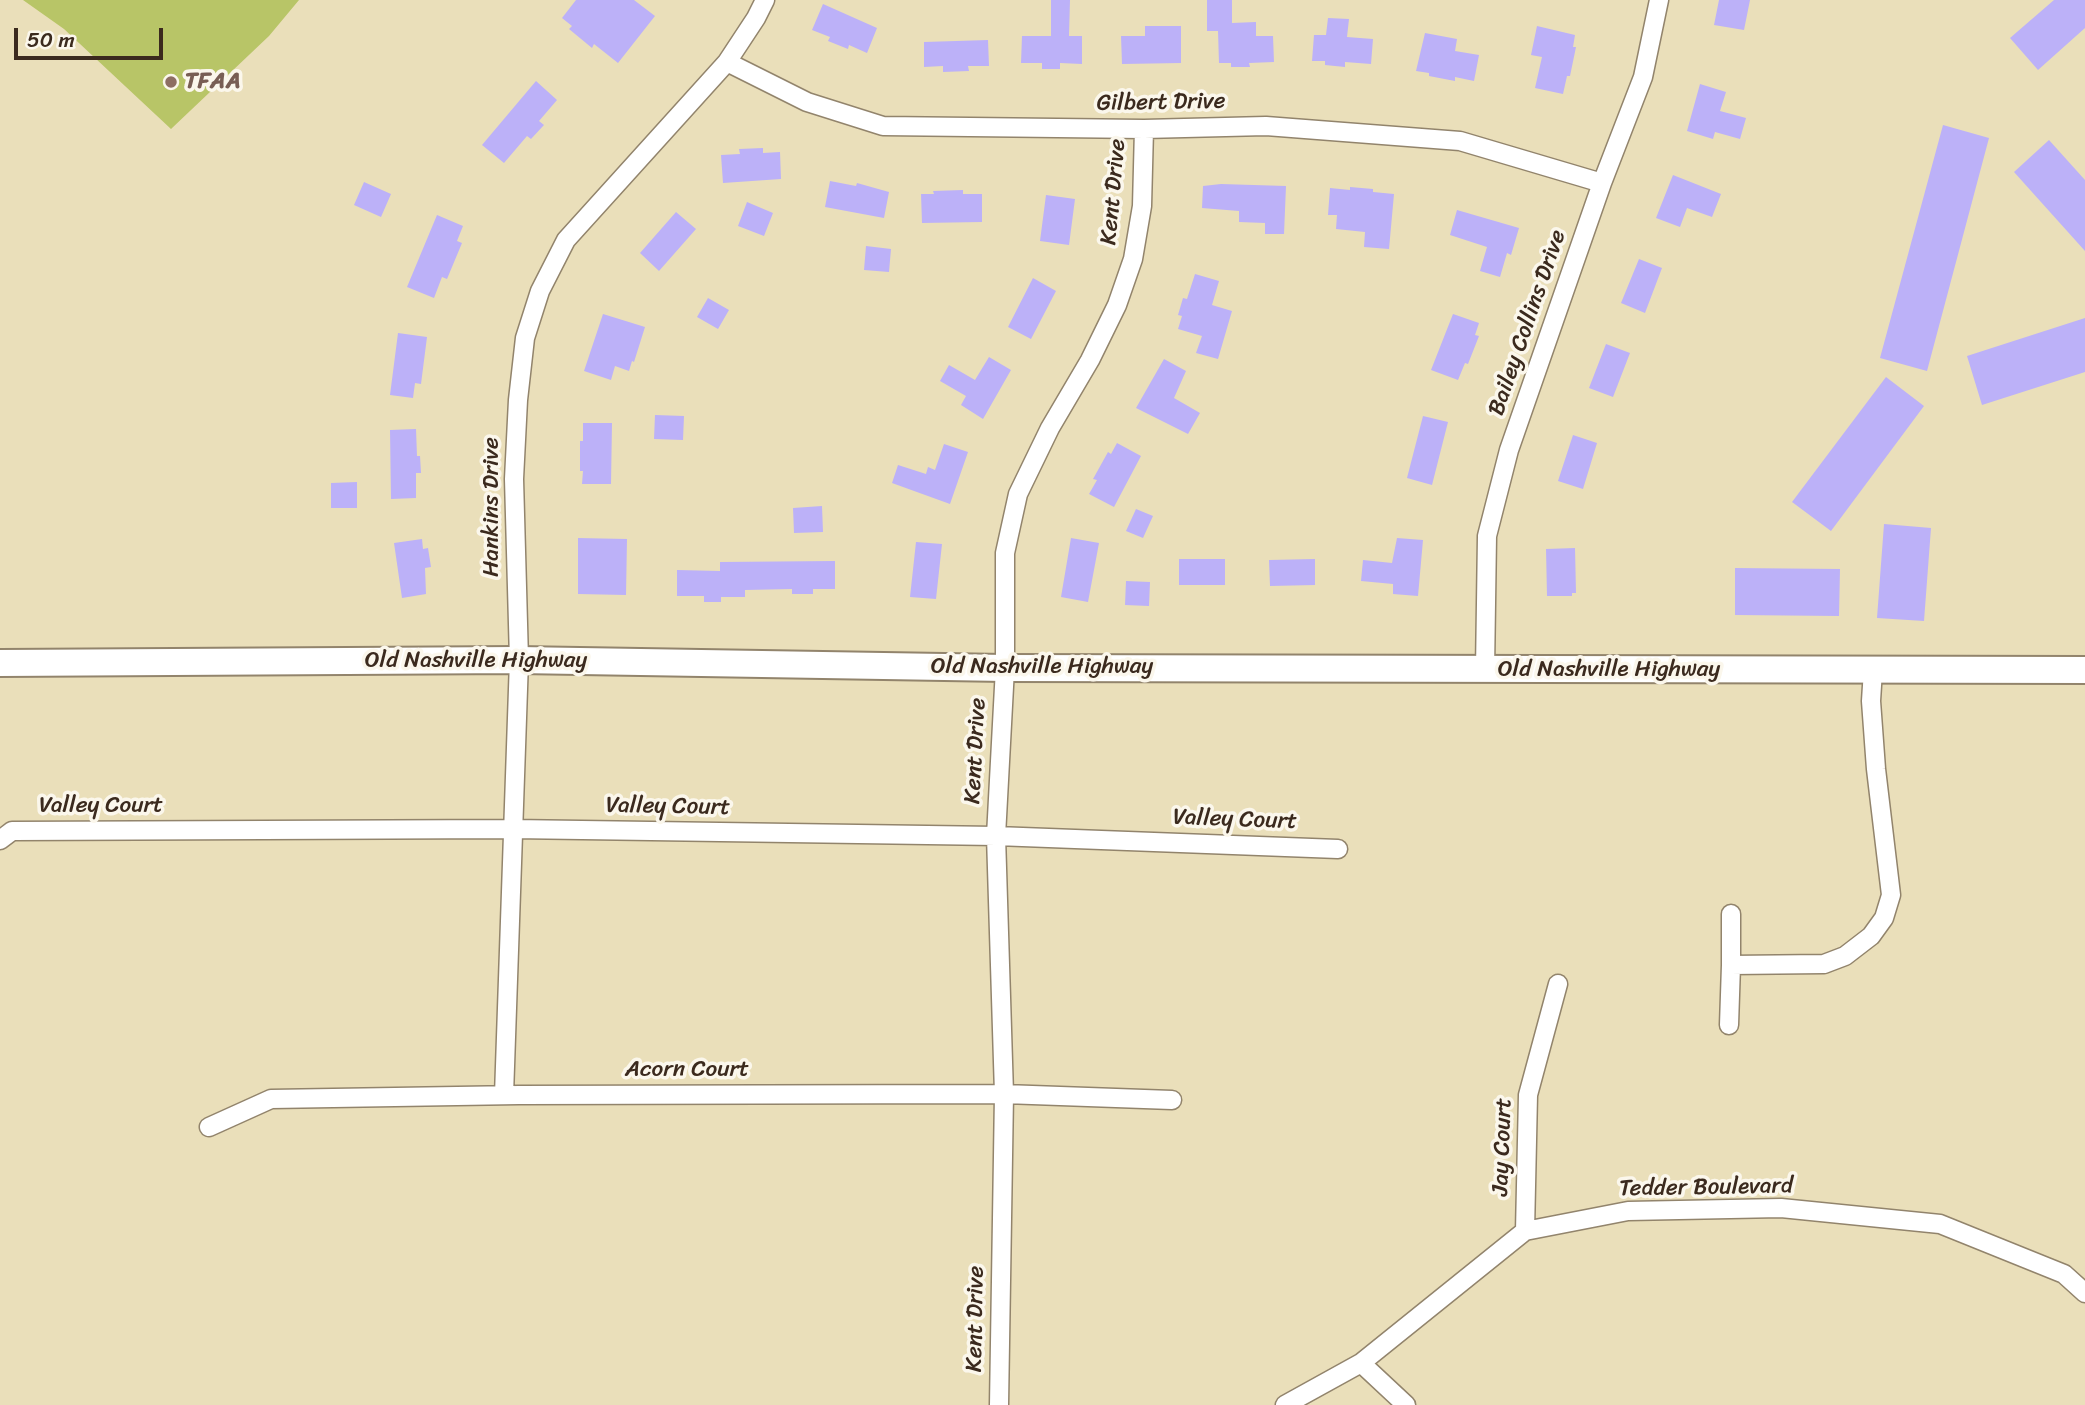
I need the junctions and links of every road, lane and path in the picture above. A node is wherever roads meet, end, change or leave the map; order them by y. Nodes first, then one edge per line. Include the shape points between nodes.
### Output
1 (765, 0) edge
2 (1659, 0) edge
3 (727, 62) junction
4 (1144, 129) junction
5 (1602, 183) junction
6 (519, 660) junction
7 (0, 663) edge
8 (1005, 668) junction
9 (1485, 670) junction
10 (1872, 670) junction
11 (2085, 670) edge
12 (513, 829) junction
13 (996, 836) junction
14 (0, 840) edge
15 (1338, 849) dead end
16 (1731, 914) dead end
17 (1731, 965) junction
18 (1558, 984) dead end
19 (1729, 1025) dead end
20 (1004, 1094) junction
21 (505, 1095) junction
22 (1172, 1100) dead end
23 (209, 1127) dead end
24 (1525, 1231) junction
25 (2085, 1293) edge
26 (1361, 1363) junction
27 (999, 1405) edge
28 (1285, 1405) edge
29 (1406, 1405) edge

1 - 3 street, Hankins Drive
2 - 5 street, Bailey Collins Drive via 1643,77
3 - 4 street, Gilbert Drive via 807,102 883,126
3 - 6 street, Hankins Drive via 566,240 540,291 525,338 518,400 514,480
4 - 5 street, Gilbert Drive via 1266,126 1460,141
4 - 8 street, Kent Drive via 1142,206 1133,259 1117,306 1018,494 1006,553
5 - 9 street, Bailey Collins Drive via 1509,450 1487,536
6 - 7 main road, Old Nashville Highway
6 - 8 main road, Old Nashville Highway
6 - 12 street, Hankins Drive
8 - 9 main road, Old Nashville Highway
8 - 13 street, Kent Drive
9 - 10 main road, Old Nashville Highway
10 - 11 main road, Old Nashville Highway
10 - 17 street via 1876,768 1891,895 1884,918 1871,936 1845,956 1824,964
12 - 13 street, Valley Court
12 - 14 street, Valley Court via 12,831
12 - 21 street, Hankins Drive
13 - 15 street, Valley Court
13 - 20 street, Kent Drive
16 - 17 street
17 - 19 street
18 - 24 street, Jay Court via 1528,1095
20 - 21 street, Acorn Court
20 - 22 street, Acorn Court
20 - 27 street, Kent Drive
21 - 23 street, Acorn Court via 271,1099
24 - 25 street, Tedder Boulevard via 1629,1211 1781,1208 1940,1224 2064,1274
24 - 26 street, Tedder Boulevard
26 - 28 street, Tedder Boulevard
26 - 29 street

